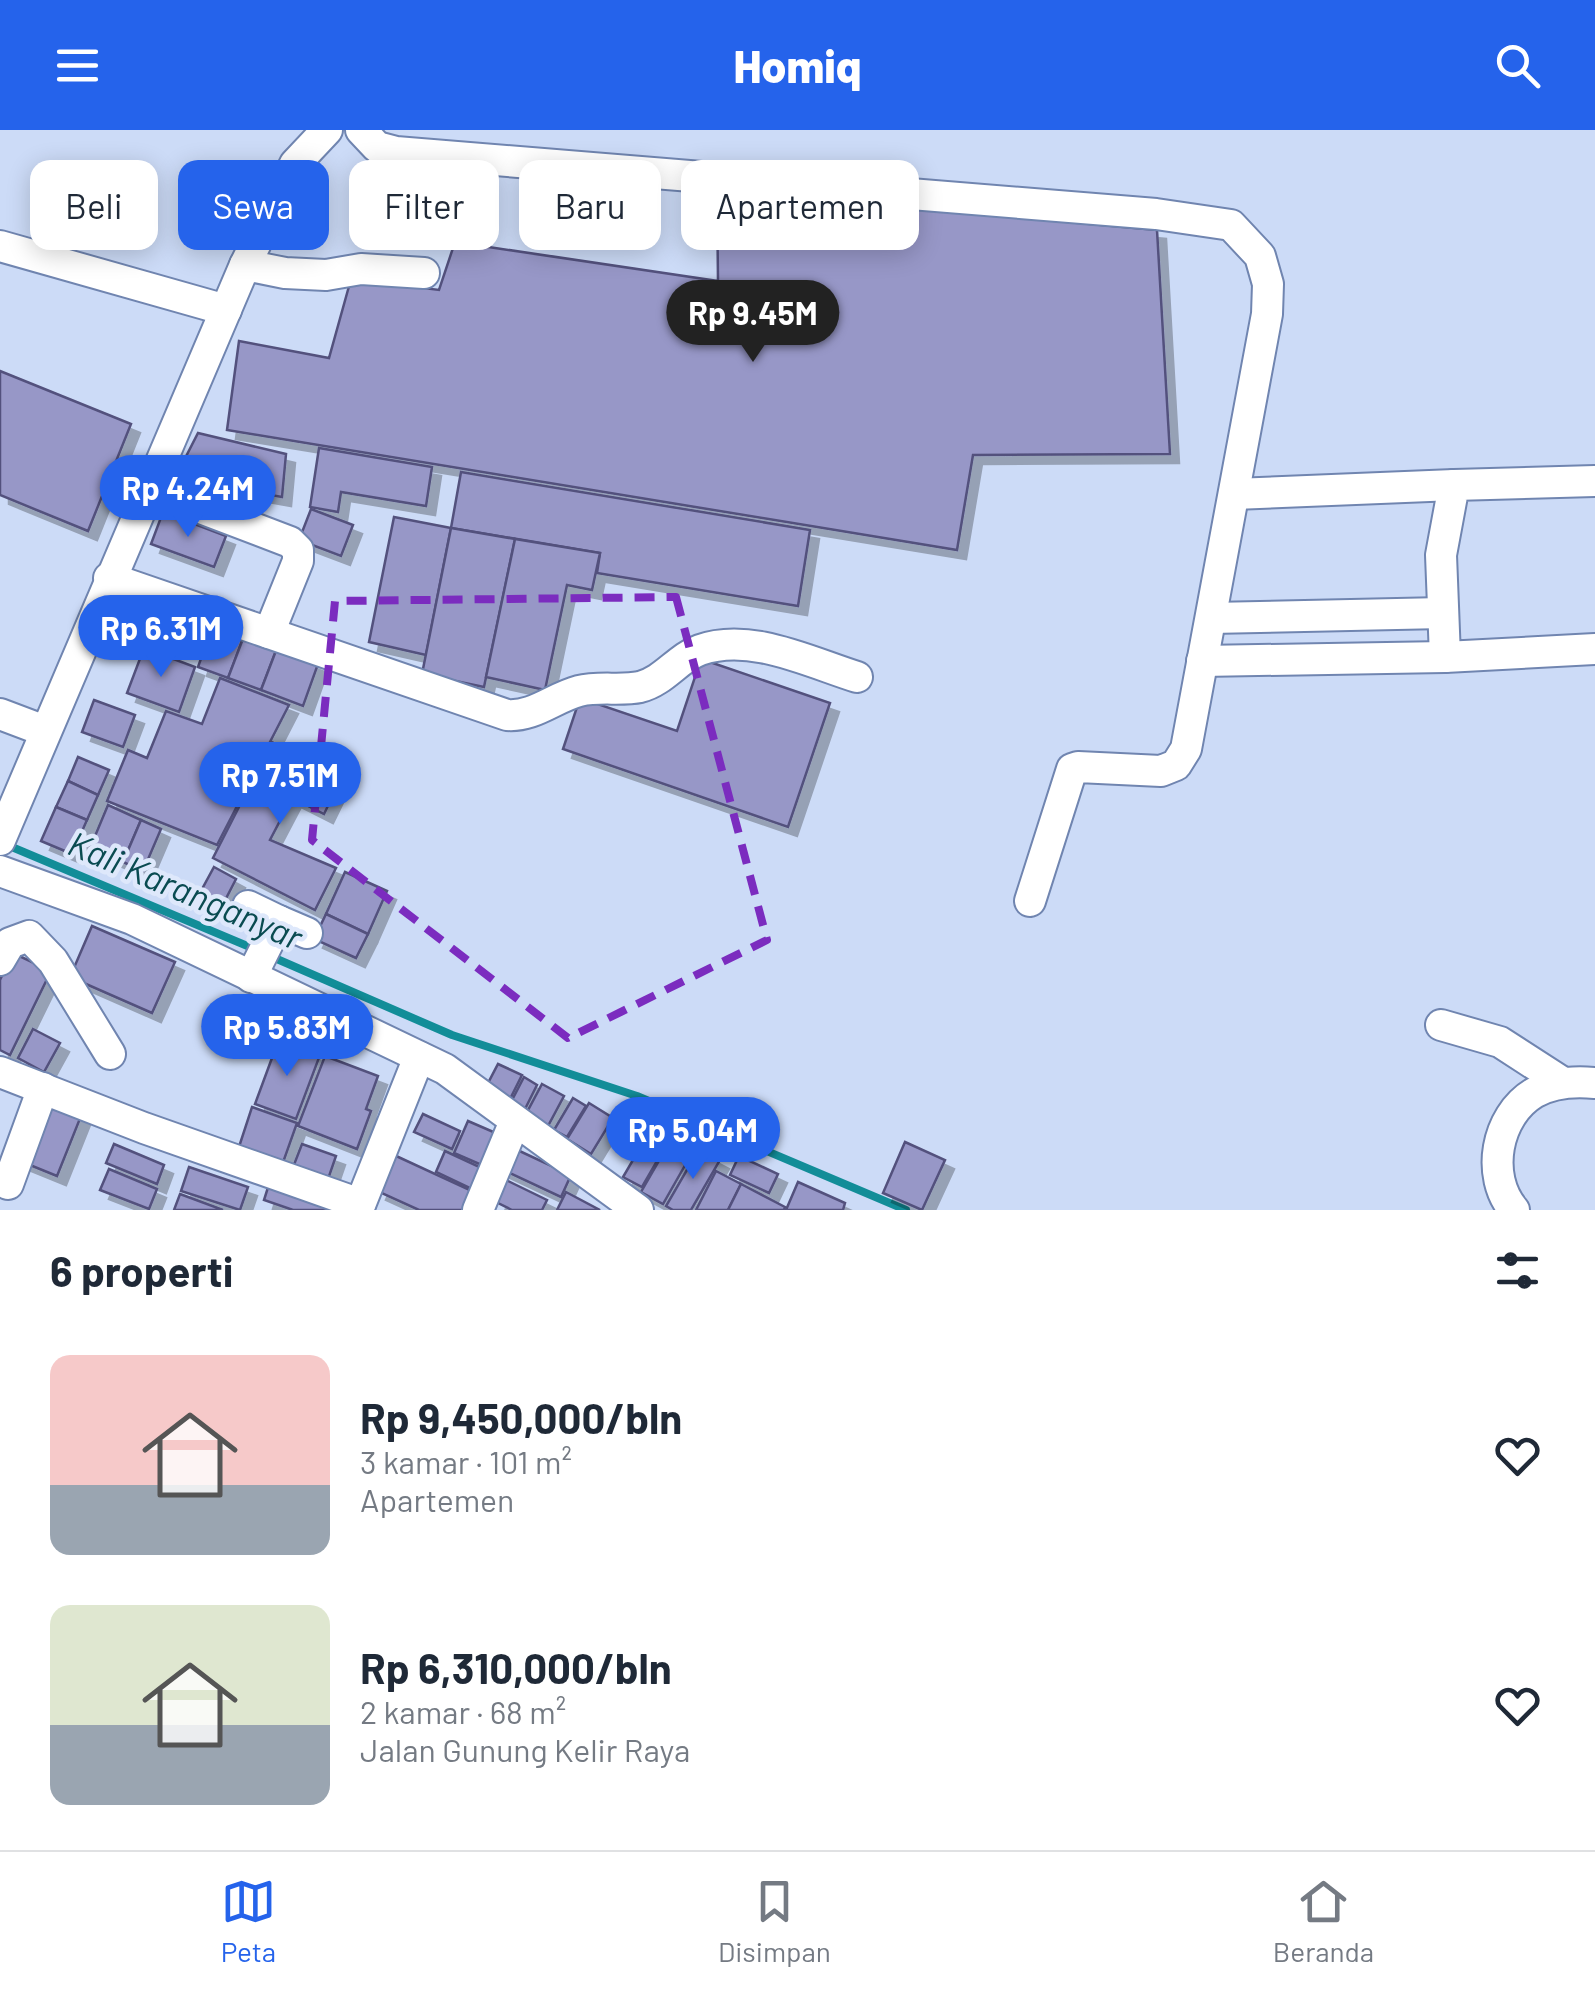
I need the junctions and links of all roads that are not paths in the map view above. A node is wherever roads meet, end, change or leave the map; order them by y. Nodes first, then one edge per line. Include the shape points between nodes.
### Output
1 (327, 130) edge
2 (361, 130) edge
3 (0, 246) edge
4 (245, 265) junction
5 (424, 273) dead end
6 (226, 310) junction
7 (1595, 481) edge
8 (1454, 485) junction
9 (148, 488) junction
10 (1234, 494) junction
11 (109, 578) junction
12 (1443, 613) junction
13 (1211, 618) junction
14 (269, 633) junction
15 (1595, 649) edge
16 (1445, 657) junction
17 (1202, 661) junction
18 (858, 677) dead end
19 (0, 714) edge
20 (45, 731) junction
21 (4, 831) edge
22 (0, 871) edge
23 (1030, 901) dead end
24 (248, 906) dead end
25 (272, 948) junction
26 (0, 960) edge
27 (1440, 1025) dead end
28 (110, 1054) dead end
29 (419, 1057) junction
30 (0, 1072) edge
31 (1595, 1081) edge
32 (1562, 1082) junction
33 (43, 1088) junction
34 (516, 1120) junction
35 (8, 1184) dead end
36 (624, 1206) edge
37 (359, 1207) edge
38 (478, 1210) edge
39 (1514, 1210) edge

1 - 4 street via 295,164
2 - 10 street via 377,147 396,152 1232,225 1260,256 1268,284
3 - 6 street
4 - 5 street via 285,274
4 - 6 street
6 - 9 street
7 - 8 street
8 - 10 street
8 - 12 street via 1441,554
9 - 11 street
9 - 14 street via 298,550
10 - 13 street
11 - 14 street
11 - 20 street
12 - 13 street
12 - 16 street
13 - 17 street
14 - 18 street via 524,716 584,690 640,687 710,647 755,646
15 - 16 street
16 - 17 street
17 - 23 street via 1186,750 1176,764 1162,771 1078,766 1069,774
19 - 20 street
20 - 21 street
22 - 25 street via 132,920
24 - 25 street
25 - 29 street
26 - 28 street via 10,943 28,936 53,961
27 - 32 street via 1500,1042
29 - 34 street
29 - 37 street
30 - 33 street
31 - 32 street
32 - 39 street via 1533,1094 1511,1115 1498,1144 1498,1176
33 - 35 street
33 - 37 street
34 - 36 street
34 - 38 street

